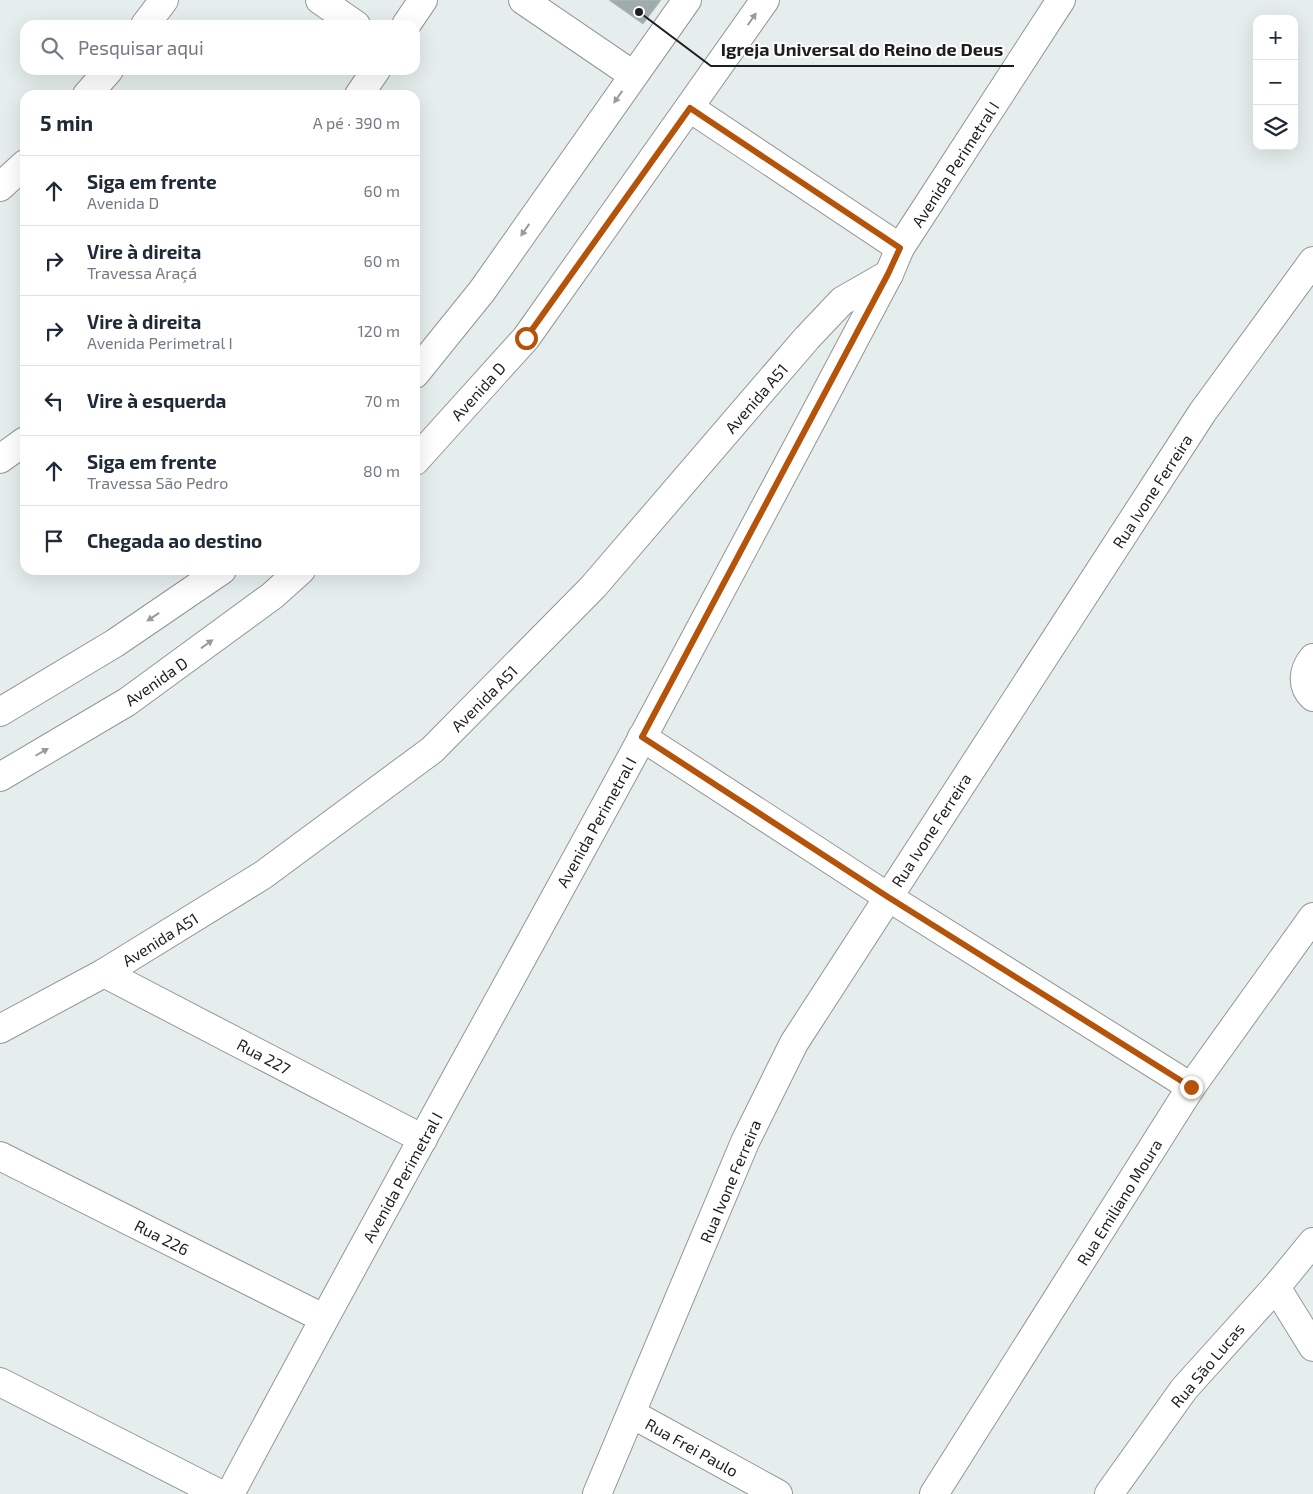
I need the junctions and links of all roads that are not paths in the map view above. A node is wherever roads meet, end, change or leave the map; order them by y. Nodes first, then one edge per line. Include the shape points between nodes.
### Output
1 (164, 0) edge
2 (320, 0) edge
3 (422, 0) edge
4 (523, 0) edge
5 (687, 0) edge
6 (765, 0) edge
7 (1061, 0) edge
8 (149, 20) edge
9 (349, 20) edge
10 (409, 20) edge
11 (105, 75) edge
12 (373, 75) edge
13 (634, 75) junction
14 (91, 90) edge
15 (363, 90) edge
16 (690, 108) junction
17 (20, 169) edge
18 (0, 187) edge
19 (900, 248) junction
20 (1313, 261) edge
21 (888, 274) junction
22 (420, 368) edge
23 (20, 445) edge
24 (420, 455) edge
25 (0, 459) edge
26 (215, 575) edge
27 (295, 575) edge
28 (1313, 658) edge
29 (1313, 697) edge
30 (0, 712) edge
31 (642, 737) junction
32 (0, 777) edge
33 (888, 897) junction
34 (1313, 917) edge
35 (104, 973) junction
36 (0, 1029) edge
37 (1191, 1087) junction
38 (423, 1139) junction
39 (0, 1156) edge
40 (1313, 1242) edge
41 (1276, 1287) junction
42 (323, 1318) junction
43 (1313, 1347) edge
44 (0, 1382) edge
45 (632, 1414) junction
46 (220, 1494) edge
47 (230, 1494) edge
48 (597, 1494) edge
49 (778, 1494) edge
50 (934, 1494) edge
51 (1109, 1494) edge

1 - 8 street
2 - 9 street
3 - 10 street
4 - 13 street
5 - 13 street
16 -> 6 street, Avenida D
7 - 19 street, Avenida Perimetral I
11 - 14 street
12 - 15 street
13 -> 22 street via 482,291
16 - 19 street
16 - 24 street, Avenida D via 526,338
17 - 18 street
19 - 21 street, Avenida Perimetral I
20 - 33 street, Rua Ivone Ferreira via 1202,413
21 - 31 street, Avenida Perimetral I
21 - 35 street, Avenida A51 via 842,301 593,587 432,750 262,875
23 - 25 street
26 -> 30 street via 115,643
32 -> 27 street, Avenida D via 126,702 272,596
28 - 29 street via 1308,663 1304,682
31 - 33 street
31 - 38 street, Avenida Perimetral I
33 - 37 street
33 - 45 street, Rua Ivone Ferreira via 794,1043 773,1084
34 - 37 street, Rua Emiliano Moura
35 - 36 street, Avenida A51
35 - 38 street, Rua 227
37 - 50 street, Rua Emiliano Moura
38 - 42 street, Avenida Perimetral I
39 - 42 street, Rua 226
40 - 41 street, Rua São Lucas
41 - 43 street
41 - 51 street, Rua São Lucas via 1184,1390
42 - 47 street, Avenida Perimetral I
44 - 46 street
45 - 48 street, Rua Ivone Ferreira
45 - 49 street, Rua Frei Paulo

